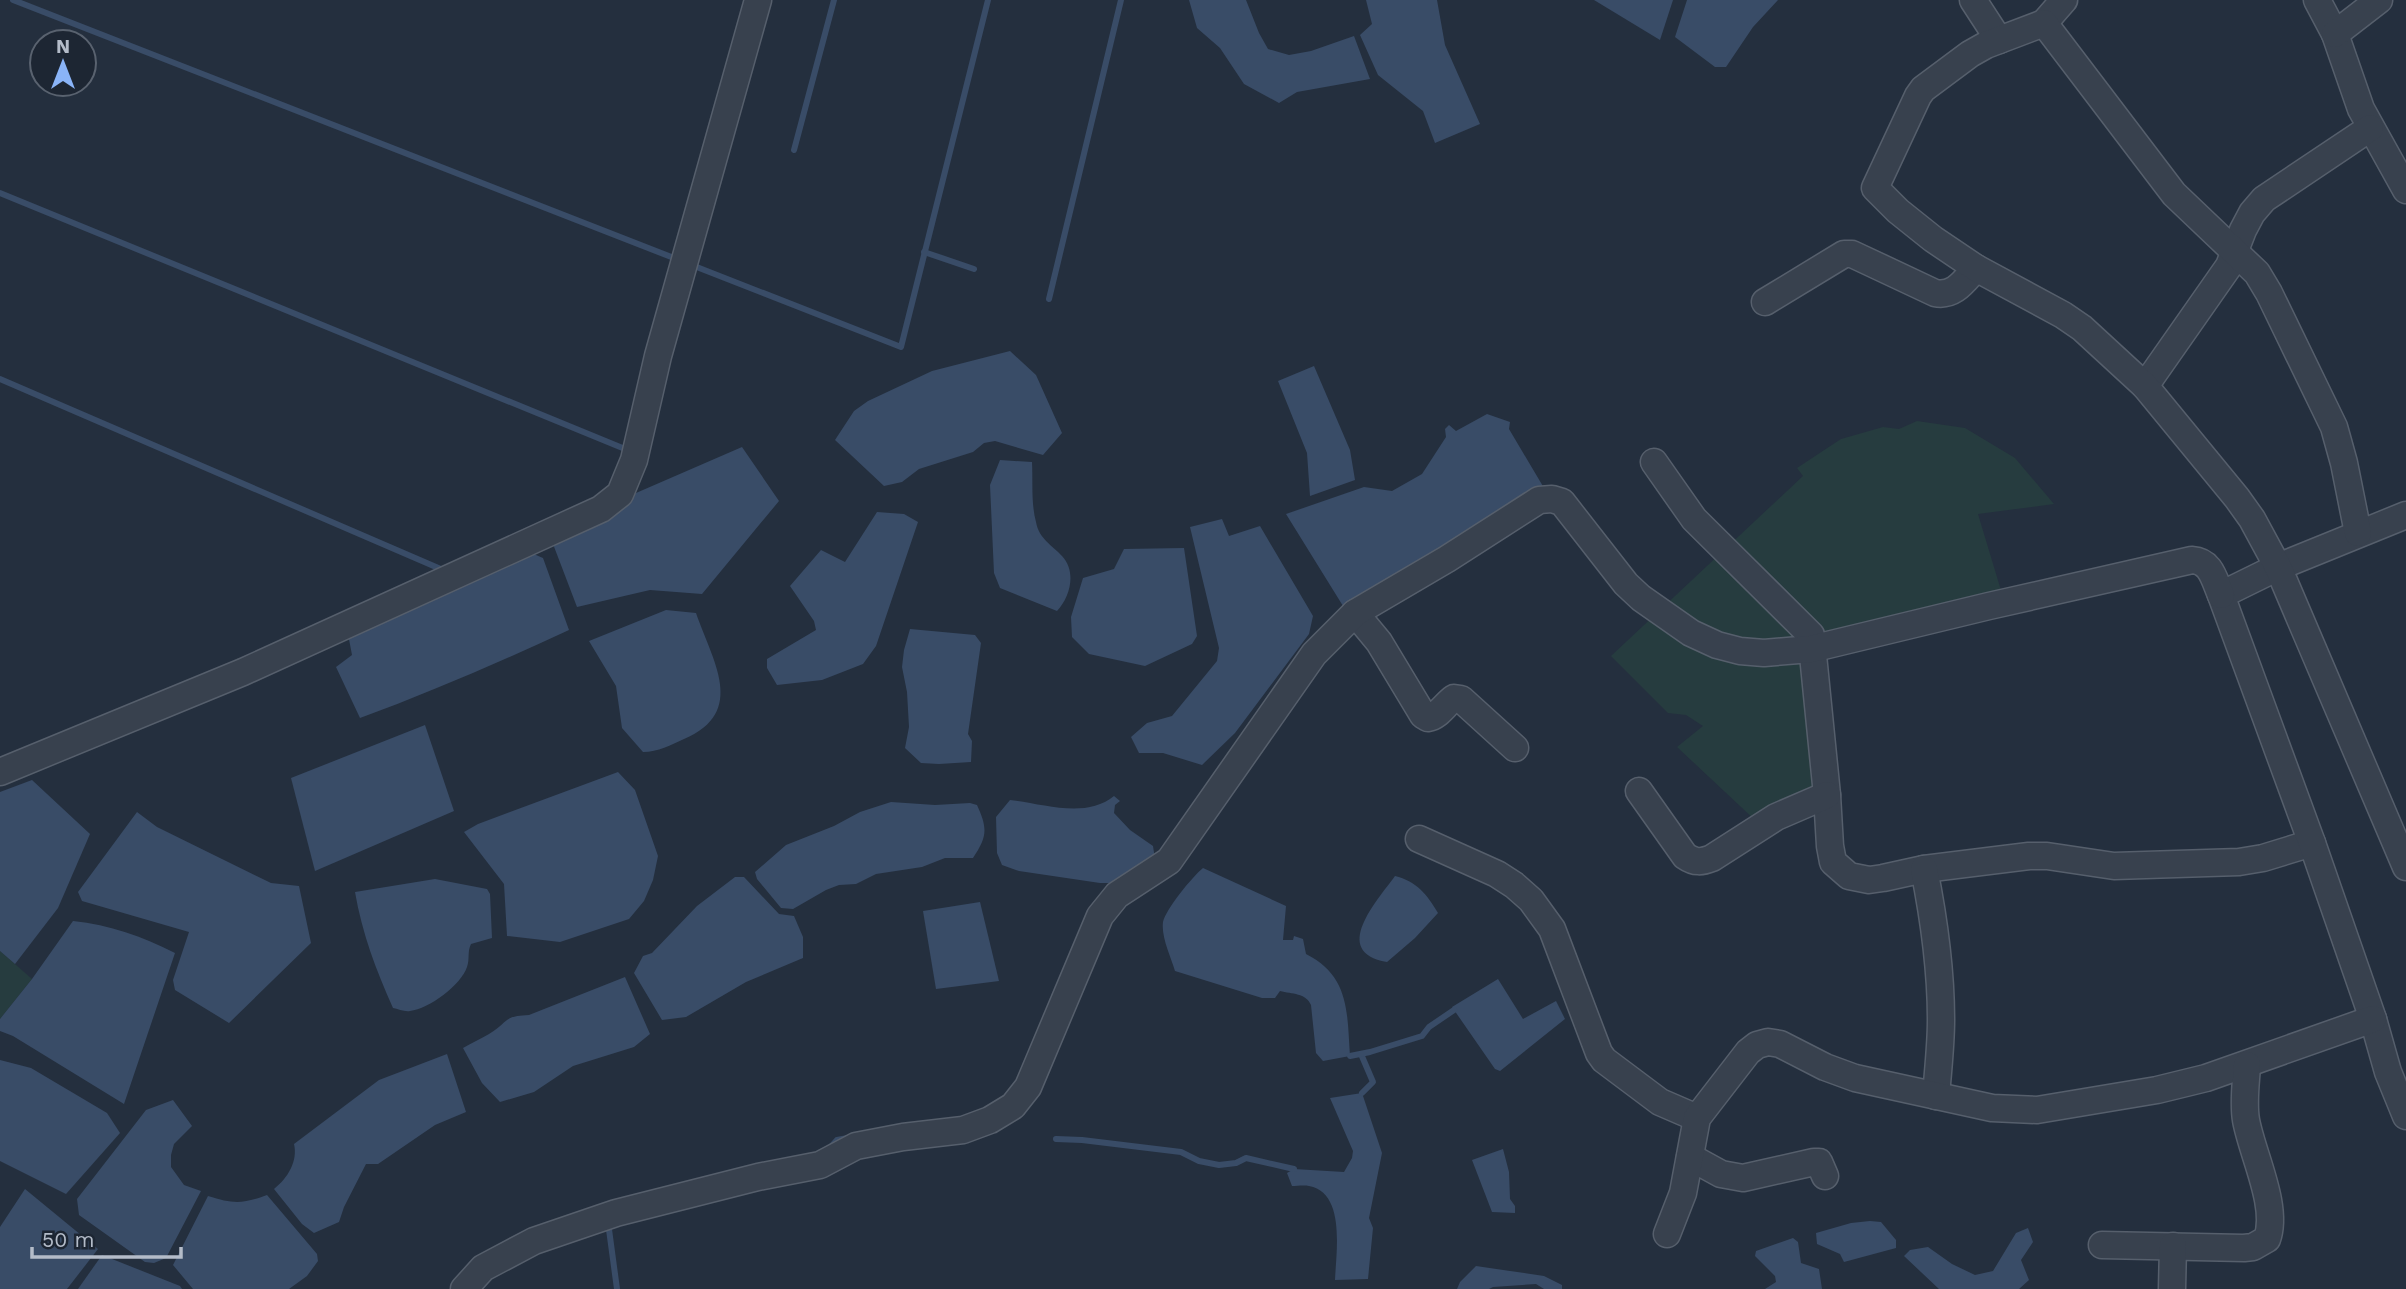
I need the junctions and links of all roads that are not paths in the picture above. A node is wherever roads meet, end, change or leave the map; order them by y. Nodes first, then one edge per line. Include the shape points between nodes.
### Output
1 (758, 0) edge
2 (1973, 0) edge
3 (2316, 0) edge
4 (2379, 0) edge
5 (2055, 7) edge
6 (2335, 34) junction
7 (1999, 40) junction
8 (2370, 128) junction
9 (2399, 162) edge
10 (2406, 190) edge
11 (2236, 252) junction
12 (1976, 268) junction
13 (1765, 302) dead end
14 (2145, 386) junction
15 (1654, 462) dead end
16 (2406, 515) edge
17 (2358, 533) junction
18 (2278, 567) junction
19 (2221, 595) junction
20 (1355, 613) junction
21 (1811, 649) junction
22 (1515, 748) dead end
23 (0, 772) edge
24 (1639, 791) dead end
25 (1827, 795) junction
26 (1419, 839) dead end
27 (2312, 843) junction
28 (2406, 867) edge
29 (1924, 869) junction
30 (2373, 1019) junction
31 (2247, 1065) junction
32 (1936, 1096) junction
33 (2406, 1116) edge
34 (1698, 1118) junction
35 (1690, 1157) junction
36 (1825, 1176) dead end
37 (1667, 1234) dead end
38 (2102, 1245) dead end
39 (2173, 1246) junction
40 (464, 1289) edge
41 (2172, 1289) edge

1 - 23 street via 658,356 634,460 620,494 601,509 243,672
2 - 7 street
3 - 6 street
4 - 6 street
5 - 7 street
5 - 11 street via 2174,194
6 - 8 street
7 - 12 street via 1970,54 1918,96 1875,188 1916,226
8 - 9 street
8 - 11 street via 2264,199 2252,213
9 - 10 street
11 - 14 street
11 - 17 street via 2269,293 2334,427
12 - 13 street via 1945,295 1844,254
12 - 14 street via 2073,321
14 - 18 street via 2237,498
15 - 21 street via 1694,519 1808,630
16 - 17 street
17 - 18 street
18 - 19 street
18 - 28 street
19 - 21 street via 2209,567 2192,560
19 - 27 street
20 - 21 street via 1539,500 1552,499 1572,512 1626,584 1691,633 1740,651
20 - 22 street via 1379,642 1423,715 1434,717 1454,698 1461,699
20 - 40 street via 1314,654 1169,861 1108,904 1028,1087 1013,1106 962,1130 856,1146 820,1165 616,1213 534,1241 483,1268
21 - 25 street
24 - 25 street via 1685,856 1702,862 1776,817
25 - 29 street via 1832,858 1841,870 1869,880
26 - 34 street via 1497,874 1531,900 1552,929 1599,1053 1660,1102
27 - 29 street via 2239,862 2114,866 2029,856
27 - 30 street
29 - 32 street via 1941,1021
30 - 31 street
30 - 33 street
31 - 32 street via 2157,1090 2037,1110 1992,1108
31 - 39 street via 2246,1122 2271,1222 2267,1239 2244,1248
32 - 34 street via 1839,1073 1768,1042 1748,1052
34 - 35 street
35 - 36 street via 1731,1177 1814,1162 1819,1162
35 - 37 street via 1679,1208
38 - 39 street
39 - 41 street

